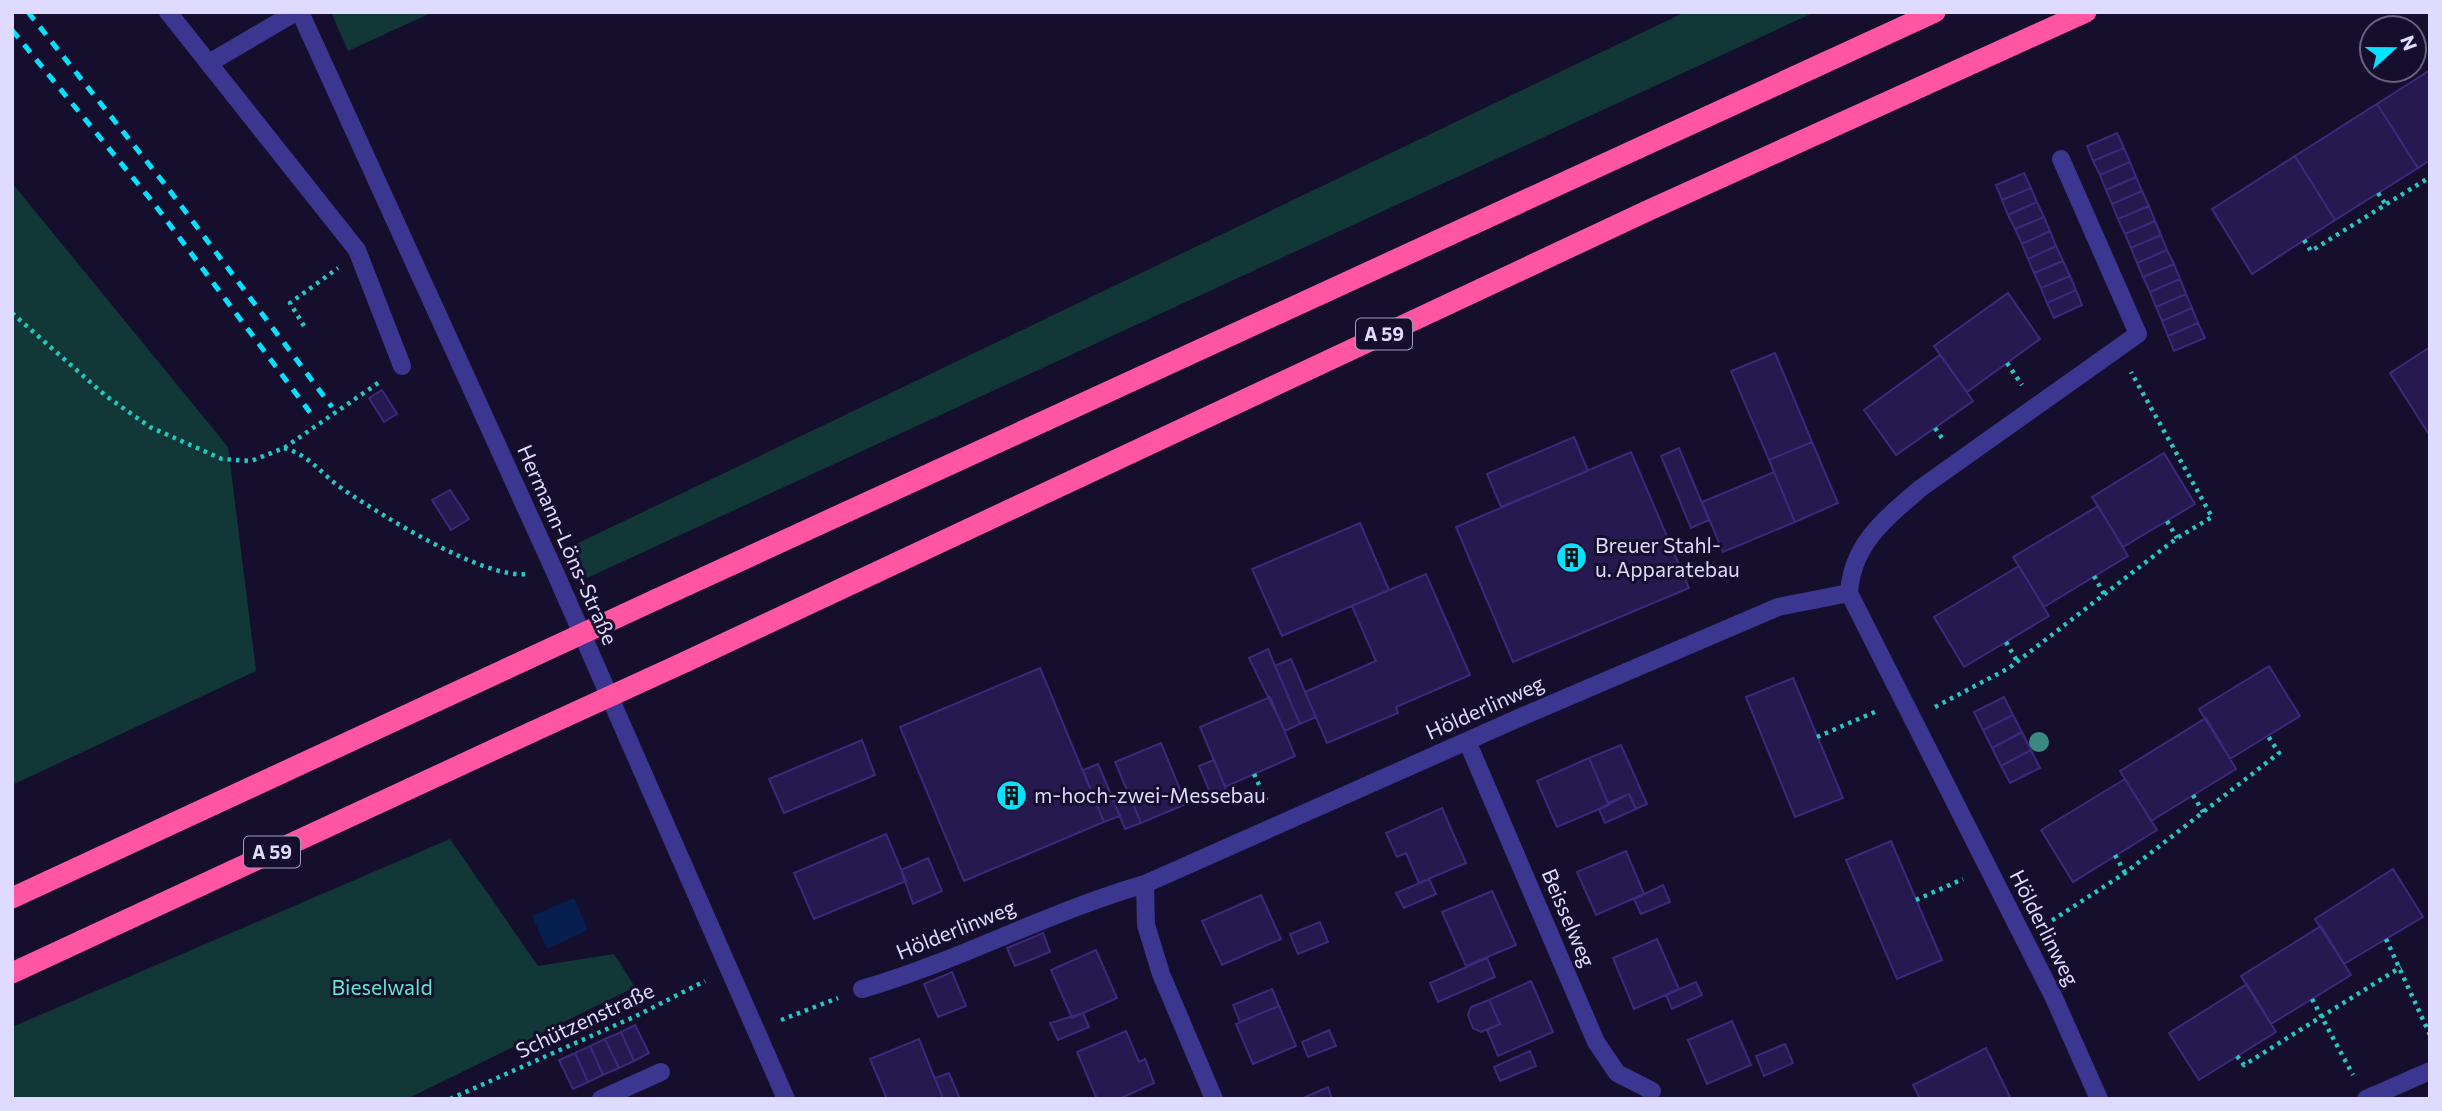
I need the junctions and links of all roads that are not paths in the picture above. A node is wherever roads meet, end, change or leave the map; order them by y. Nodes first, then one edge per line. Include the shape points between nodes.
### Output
1 (168, 12) edge
2 (298, 12) edge
3 (1935, 12) edge
4 (2086, 12) edge
5 (209, 63) junction
6 (2061, 159) dead end
7 (402, 366) road end
8 (1849, 593) junction
9 (1467, 741) junction
10 (1145, 884) junction
11 (12, 898) edge
12 (12, 973) edge
13 (862, 989) dead end
14 (2430, 1071) edge
15 (661, 1072) dead end
16 (1652, 1091) dead end
17 (601, 1099) edge
18 (786, 1099) edge
19 (1214, 1099) edge
20 (2099, 1099) edge
21 (2366, 1099) edge

1 - 5 street
2 - 5 street
2 - 18 street, Hermann-Löns-Straße via 554,570
3 - 11 highway, bridge
4 - 12 highway, A 59, bridge via 1647,211
5 - 7 street via 357,250
6 - 8 street via 2138,334 1892,512 1863,545 1850,570
8 - 9 street, Hölderlinweg via 1778,607
8 - 20 street, Hölderlinweg via 2024,938
9 - 10 street, Hölderlinweg
9 - 16 street, Beisselweg via 1596,1042 1617,1073
10 - 13 street, Hölderlinweg via 1086,901 905,976
10 - 19 street via 1146,925 1161,974
14 - 21 street
15 - 17 street

